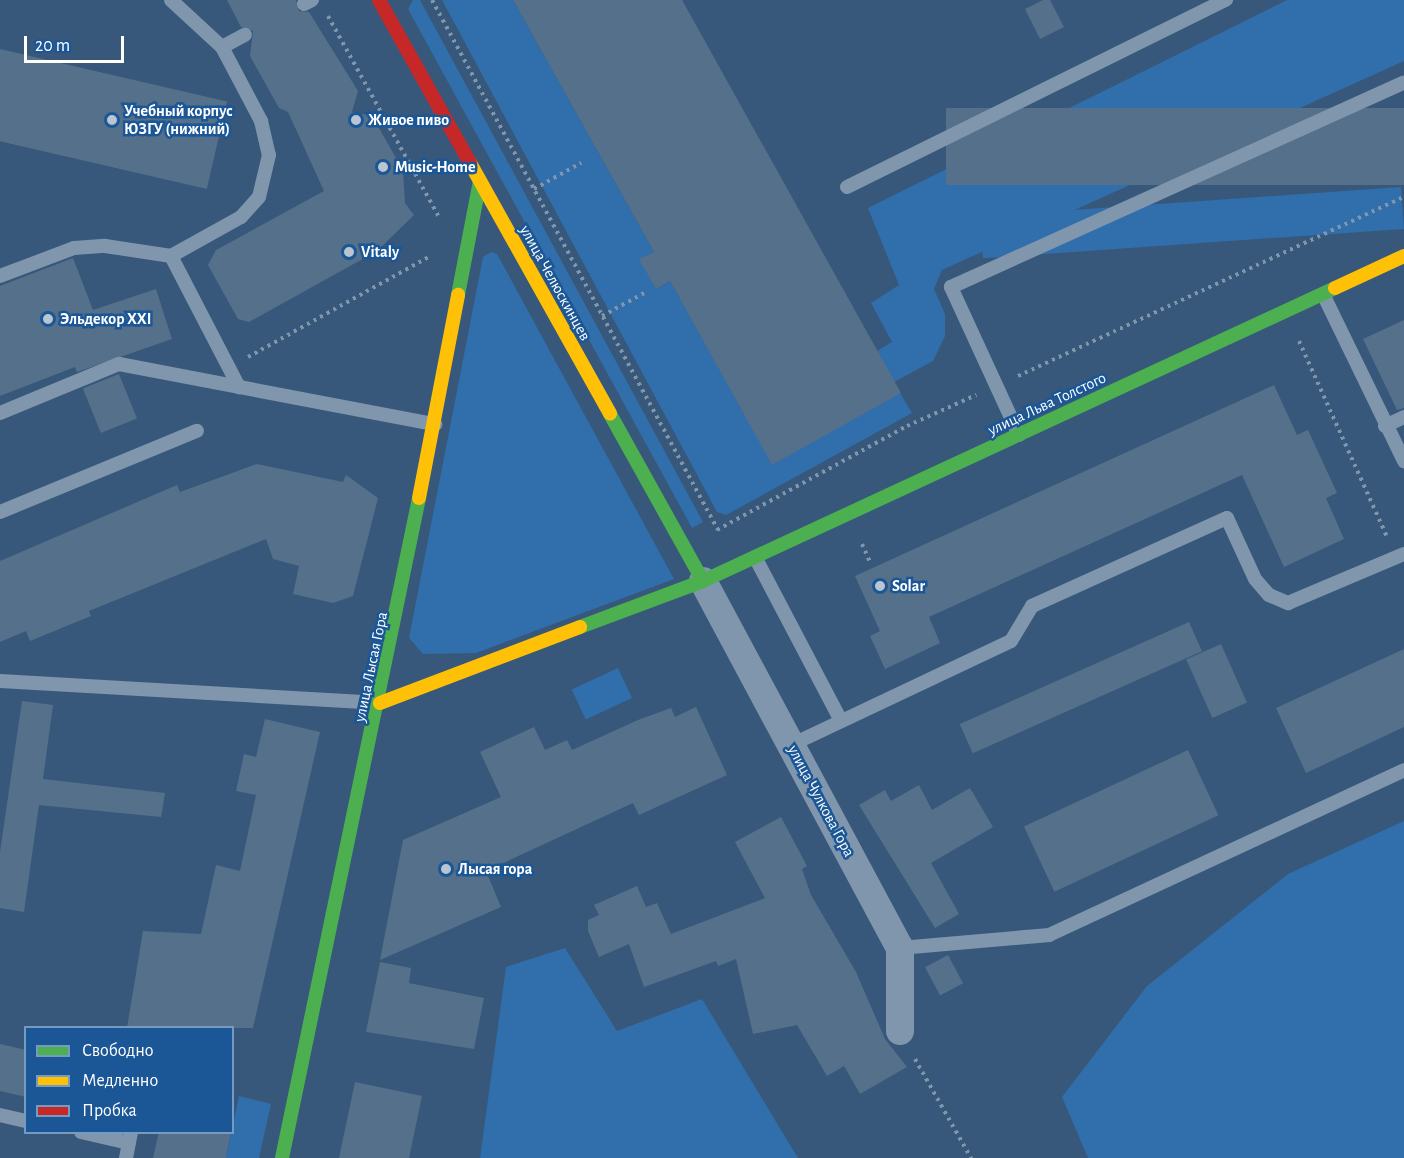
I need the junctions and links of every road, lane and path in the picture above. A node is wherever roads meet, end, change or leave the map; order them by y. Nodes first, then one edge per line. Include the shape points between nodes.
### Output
1 (171, 0) edge
2 (379, 0) edge
3 (432, 0) edge
4 (1226, 0) edge
5 (324, 10) dead end
6 (245, 35) dead end
7 (222, 47) junction
8 (1404, 82) edge
9 (581, 163) dead end
10 (480, 181) junction
11 (847, 187) dead end
12 (534, 189) junction
13 (1404, 197) edge
14 (443, 227) dead end
15 (434, 254) dead end
16 (171, 256) junction
17 (1404, 256) edge
18 (0, 276) edge
19 (644, 293) dead end
20 (1323, 294) junction
21 (1285, 311) junction
22 (602, 316) junction
23 (229, 367) junction
24 (996, 386) junction
25 (239, 387) junction
26 (0, 413) edge
27 (1404, 417) edge
28 (437, 424) junction
29 (1385, 426) junction
30 (197, 431) dead end
31 (1019, 435) junction
32 (1404, 462) edge
33 (0, 512) edge
34 (717, 530) junction
35 (1400, 555) edge
36 (755, 557) junction
37 (737, 566) junction
38 (703, 581) junction
39 (0, 681) edge
40 (380, 703) junction
41 (841, 721) junction
42 (791, 745) junction
43 (1404, 770) edge
44 (900, 948) junction
45 (900, 1031) joint
46 (0, 1115) edge
47 (24, 1120) edge
48 (97, 1134) edge
49 (130, 1138) edge
50 (126, 1158) edge
51 (282, 1158) edge
52 (971, 1158) edge

1 - 7 lane
2 - 10 street, улица Челюскинцев
3 - 12 path
4 - 11 lane
5 - 14 path
6 - 7 lane
7 - 16 lane via 261,121 268,175 241,217
8 - 24 lane via 951,287
9 - 12 path
10 - 28 street, улица Лысая Гора
10 - 38 street, улица Челюскинцев
12 - 22 path
13 - 24 path
15 - 23 path
16 - 18 lane via 105,246 74,248
16 - 23 lane
17 - 20 street, улица Льва Толстого
19 - 22 path
20 - 21 street, улица Льва Толстого
20 - 29 lane
21 - 31 street, улица Льва Толстого
21 - 35 path
22 - 34 path
23 - 25 lane
24 - 31 lane
24 - 34 path via 907,426
25 - 26 lane via 119,364
25 - 28 lane
27 - 29 lane
28 - 40 street, улица Лысая Гора
29 - 32 lane
30 - 33 lane
31 - 36 street, улица Льва Толстого
34 - 37 path
35 - 41 lane via 1288,603 1269,595 1255,579 1227,518 1032,606 1011,640
36 - 37 street, улица Льва Толстого
36 - 41 lane
37 - 38 street, улица Льва Толстого
38 - 40 street, улица Льва Толстого
38 - 42 street, улица Чулкова Гора
39 - 40 lane
40 - 51 street, улица Лысая Гора
41 - 42 lane
42 - 44 street, улица Чулкова Гора
43 - 44 lane via 1049,935
44 - 45 street, улица Чулкова Гора
45 - 52 path
46 - 47 lane
48 - 49 lane
49 - 50 lane

